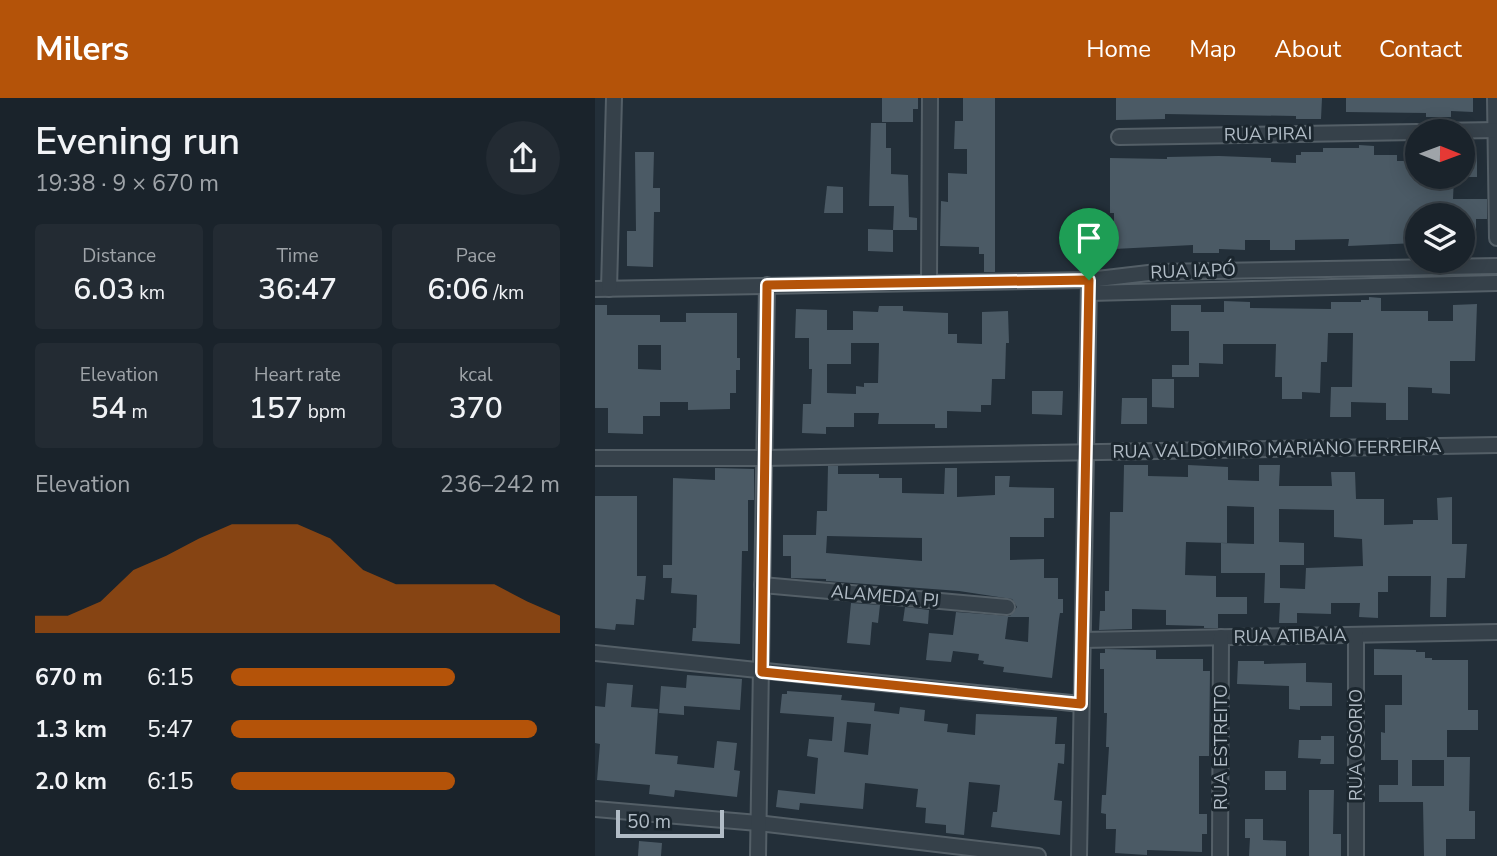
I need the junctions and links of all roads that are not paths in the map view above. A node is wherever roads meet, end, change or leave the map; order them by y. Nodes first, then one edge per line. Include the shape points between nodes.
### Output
1 (614, 98) edge
2 (930, 98) edge
3 (1495, 98) edge
4 (1475, 130) edge
5 (1496, 130) edge
6 (1405, 131) edge
7 (1119, 137) dead end
8 (1497, 238) edge
9 (1497, 266) edge
10 (929, 282) junction
11 (1497, 283) edge
12 (767, 285) junction
13 (1089, 286) junction
14 (602, 289) edge
15 (1497, 445) edge
16 (1087, 452) junction
17 (595, 458) edge
18 (764, 458) junction
19 (762, 584) junction
20 (1007, 607) dead end
21 (1497, 632) edge
22 (1356, 635) junction
23 (1221, 637) junction
24 (1083, 640) junction
25 (595, 653) edge
26 (762, 672) junction
27 (1081, 704) junction
28 (595, 809) edge
29 (758, 824) junction
30 (758, 856) edge
31 (1038, 856) edge
32 (1079, 856) edge
33 (1220, 856) edge
34 (1356, 856) edge

1 - 14 street
2 - 10 street
3 - 5 street
4 - 5 street
5 - 8 street
6 - 7 street, RUA PIRAI
9 - 13 street, RUA IAPÓ via 1157,272
10 - 12 street, RUA IAPÓ
10 - 13 street, RUA IAPÓ
11 - 13 street, RUA IAPÓ
12 - 14 street, RUA IAPÓ
12 - 18 street
13 - 16 street
15 - 16 street, RUA VALDOMIRO MARIANO FERREIRA
16 - 18 street, RUA VALDOMIRO MARIANO FERREIRA
16 - 24 street
17 - 18 street, RUA VALDOMIRO MARIANO FERREIRA
18 - 19 street
19 - 20 street, ALAMEDA PJ
19 - 26 street
21 - 22 street, RUA ATIBAIA
22 - 23 street, RUA ATIBAIA
22 - 34 street, RUA OSORIO
23 - 24 street, RUA ATIBAIA
23 - 33 street, RUA ESTREITO
24 - 27 street
25 - 26 street
26 - 27 street
26 - 29 street
27 - 32 street
28 - 29 street
29 - 30 street
29 - 31 street

